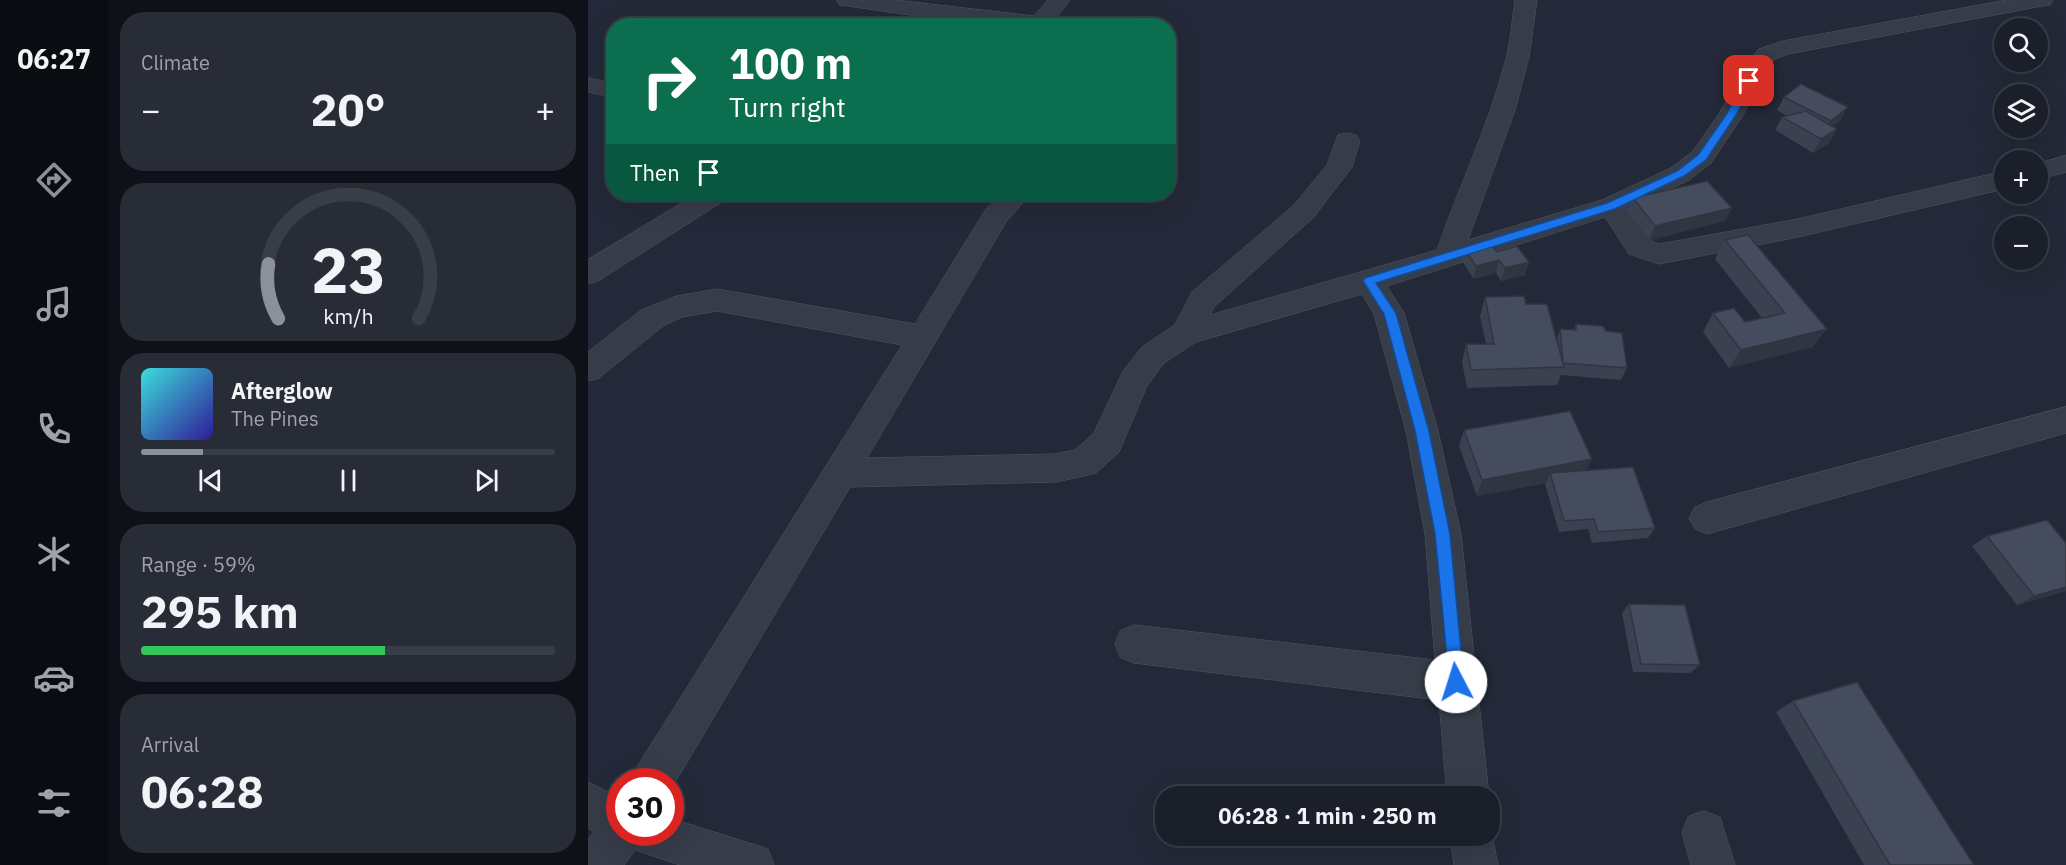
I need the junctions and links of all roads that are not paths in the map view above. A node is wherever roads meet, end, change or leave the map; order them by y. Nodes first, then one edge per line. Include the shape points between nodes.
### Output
1 (848, 0) edge
2 (1059, 0) edge
3 (1526, 0) edge
4 (2042, 0) edge
5 (987, 18) edge
6 (1044, 18) edge
7 (588, 85) edge
8 (606, 88) edge
9 (1347, 141) dead end
10 (2066, 164) edge
11 (2048, 169) edge
12 (1994, 182) edge
13 (705, 201) edge
14 (1010, 201) edge
15 (1611, 206) junction
16 (1449, 255) junction
17 (588, 274) edge
18 (1369, 281) junction
19 (1186, 333) junction
20 (924, 337) junction
21 (588, 369) edge
22 (2066, 420) edge
23 (842, 473) junction
24 (1707, 518) dead end
25 (1134, 644) dead end
26 (1456, 682) junction
27 (661, 768) edge
28 (1467, 786) edge
29 (588, 804) edge
30 (606, 815) edge
31 (684, 844) edge
32 (610, 846) edge
33 (1473, 846) edge
34 (596, 865) edge
35 (752, 865) edge
36 (1476, 865) edge

1 - 5 street
2 - 6 street
3 - 16 street via 1518,57 1503,111
4 - 15 street via 1767,54 1702,157 1680,174
7 - 8 street
9 - 19 street via 1339,167 1304,211 1202,300
10 - 11 street
12 - 15 street via 1798,228 1659,254 1639,247
13 - 17 street
14 - 20 street via 996,216
15 - 16 street
16 - 18 street
18 - 19 street
18 - 26 street via 1389,313 1422,431 1443,534
19 - 23 street via 1153,355 1134,380 1107,442 1084,463 1056,468
20 - 21 street via 717,300 677,307 652,318
20 - 23 street
22 - 24 street
23 - 27 street
25 - 26 street
26 - 28 street
29 - 30 street
31 - 35 street
32 - 34 street
33 - 36 street

